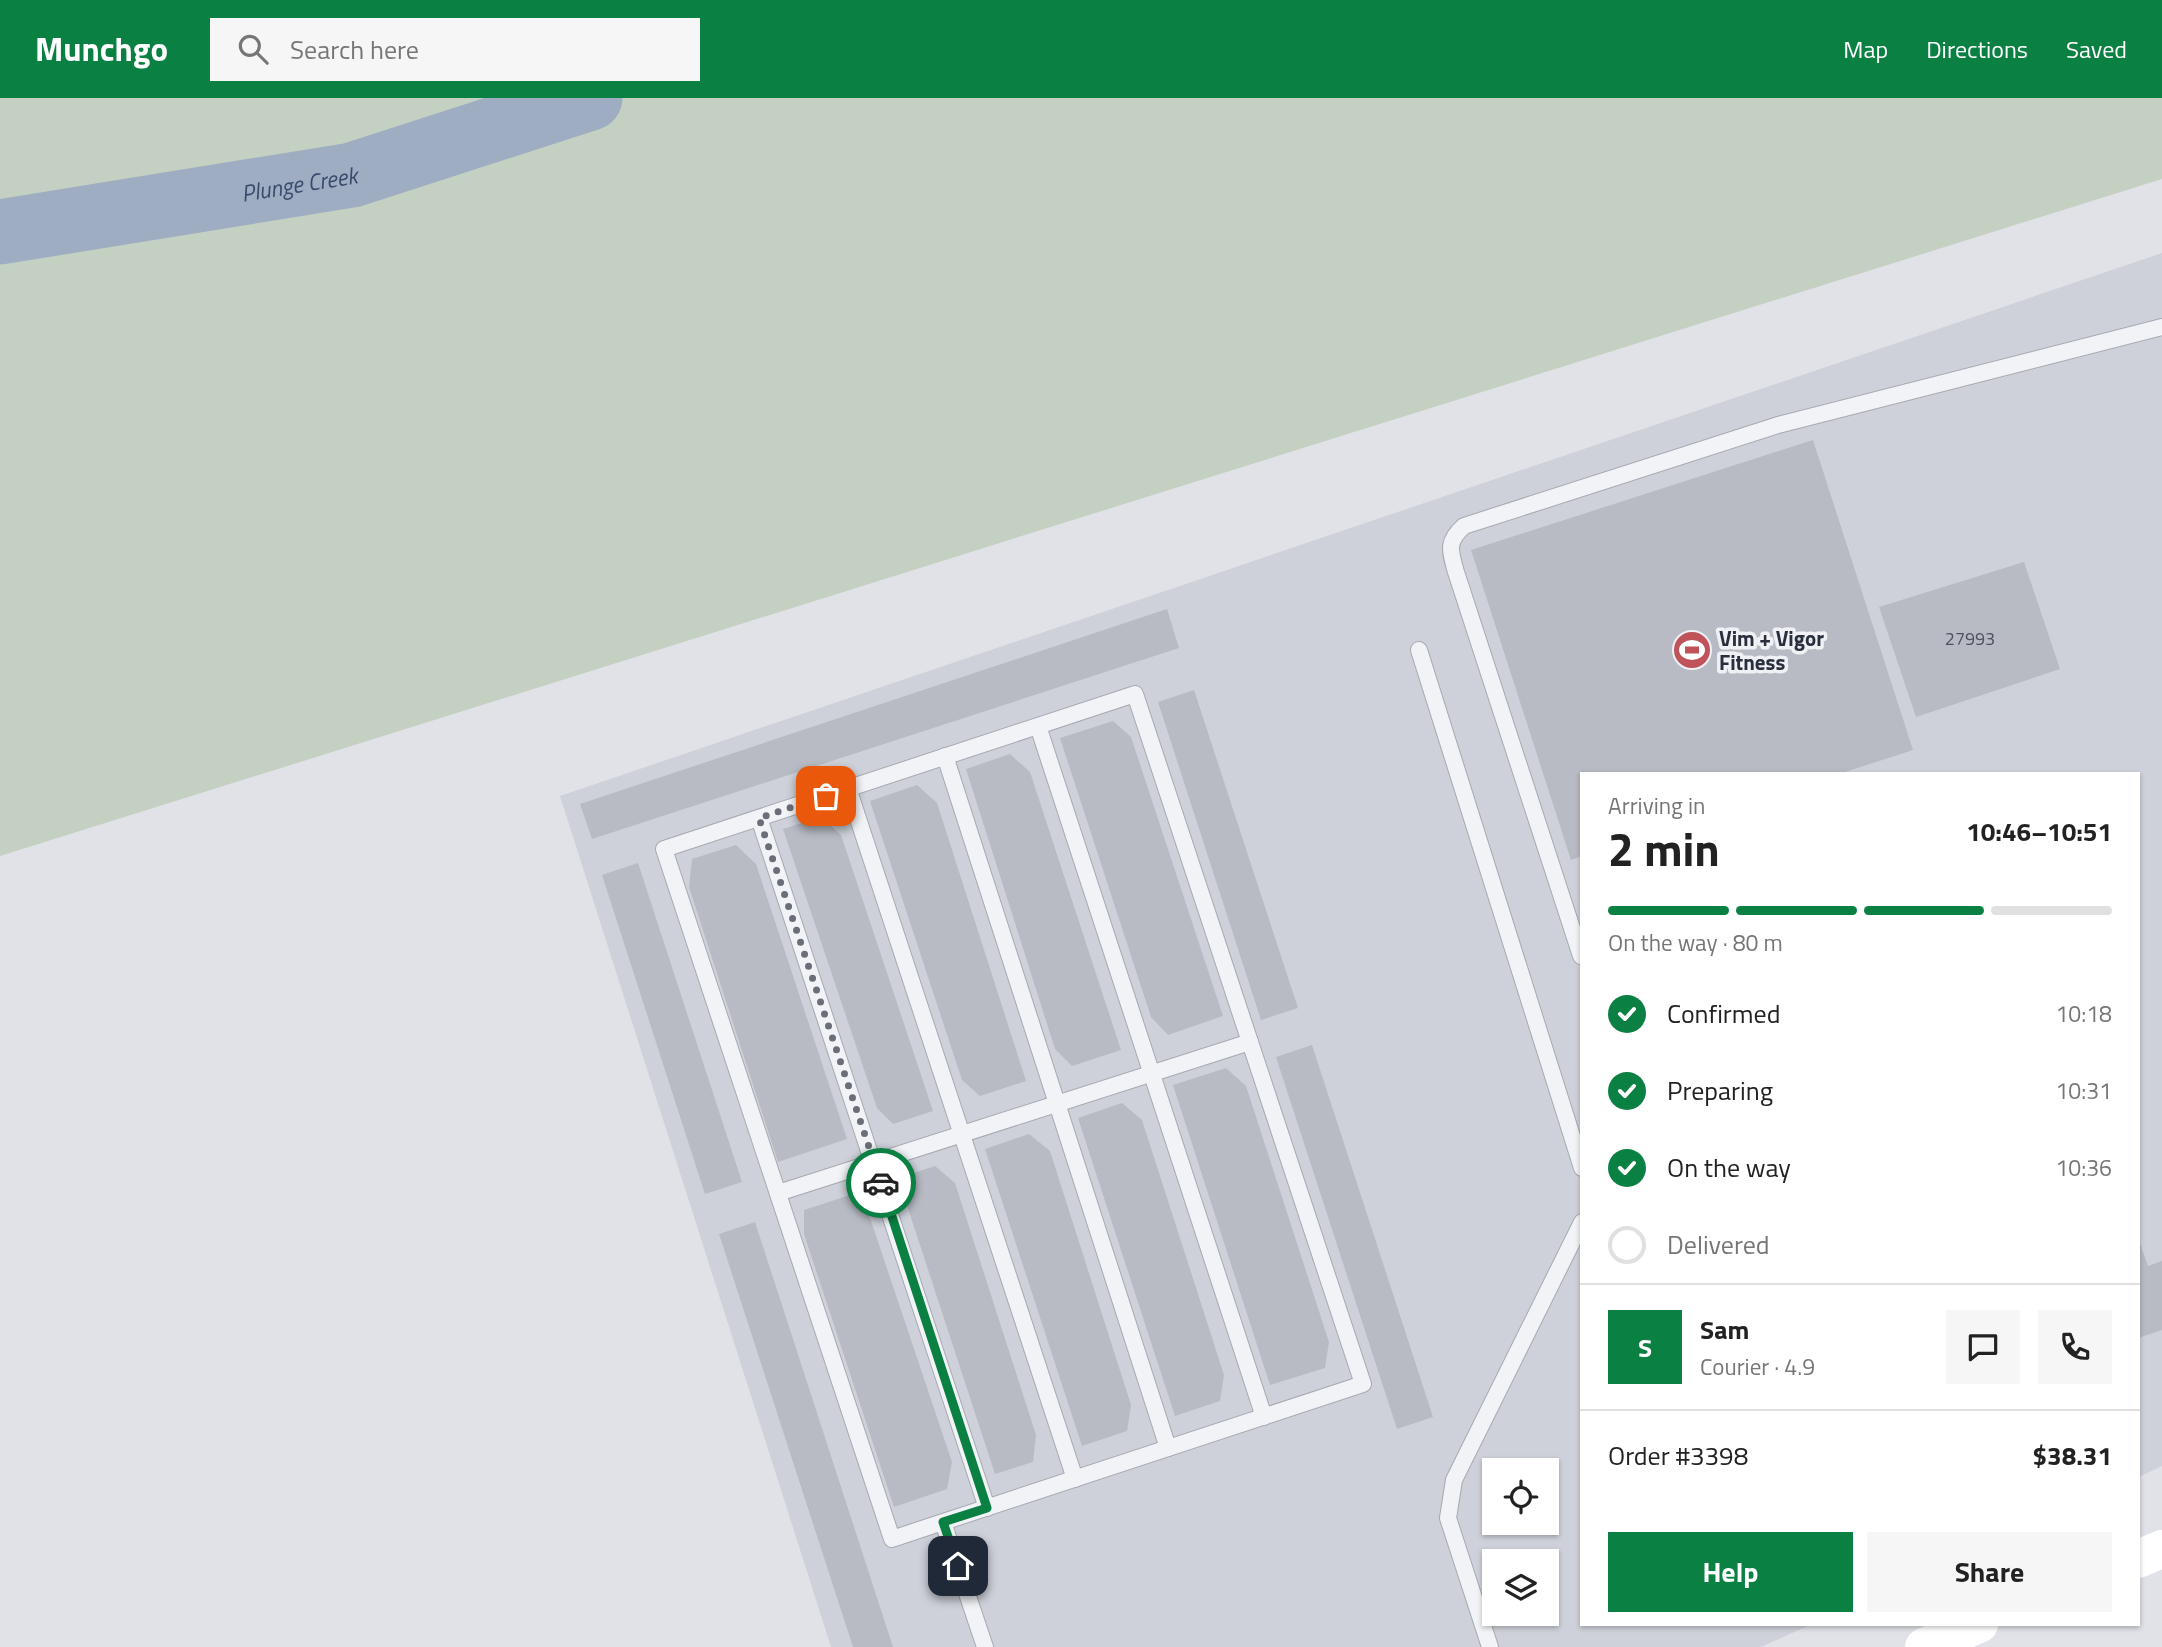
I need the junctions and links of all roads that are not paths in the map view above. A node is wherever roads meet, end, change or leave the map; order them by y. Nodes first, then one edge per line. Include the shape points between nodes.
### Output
1 (2162, 327) edge
2 (1419, 650) dead end
3 (1038, 726) junction
4 (945, 756) junction
5 (848, 788) junction
6 (759, 818) junction
7 (1580, 953) edge
8 (1250, 1042) junction
9 (1153, 1074) junction
10 (1058, 1104) junction
11 (963, 1134) junction
12 (1580, 1162) edge
13 (874, 1163) junction
14 (778, 1194) junction
15 (1580, 1226) edge
16 (1264, 1417) junction
17 (1168, 1448) junction
18 (1075, 1479) junction
19 (987, 1508) junction
20 (943, 1522) junction
21 (2162, 1549) edge
22 (2140, 1558) edge
23 (1974, 1626) edge
24 (1989, 1626) edge
25 (985, 1647) edge
26 (1490, 1647) edge
27 (1924, 1647) edge
28 (1983, 1647) edge

1 - 7 lane via 1779,425 1464,526 1455,534 1450,549 1456,572
2 - 12 lane
3 - 4 lane
3 - 8 lane via 1135,694
3 - 9 lane
4 - 5 lane
4 - 10 lane
5 - 6 lane
5 - 11 lane
6 - 13 lane
6 - 14 lane via 664,849
8 - 9 lane
8 - 16 lane via 1363,1384
9 - 10 lane
9 - 16 lane
10 - 11 lane
10 - 17 lane
11 - 13 lane
11 - 18 lane
13 - 14 lane
13 - 19 lane
14 - 20 lane via 892,1539
15 - 26 lane via 1454,1480 1448,1518
16 - 17 lane
17 - 18 lane
18 - 19 lane
19 - 20 lane
20 - 25 lane
21 - 22 main road
23 - 27 main road
24 - 28 main road

